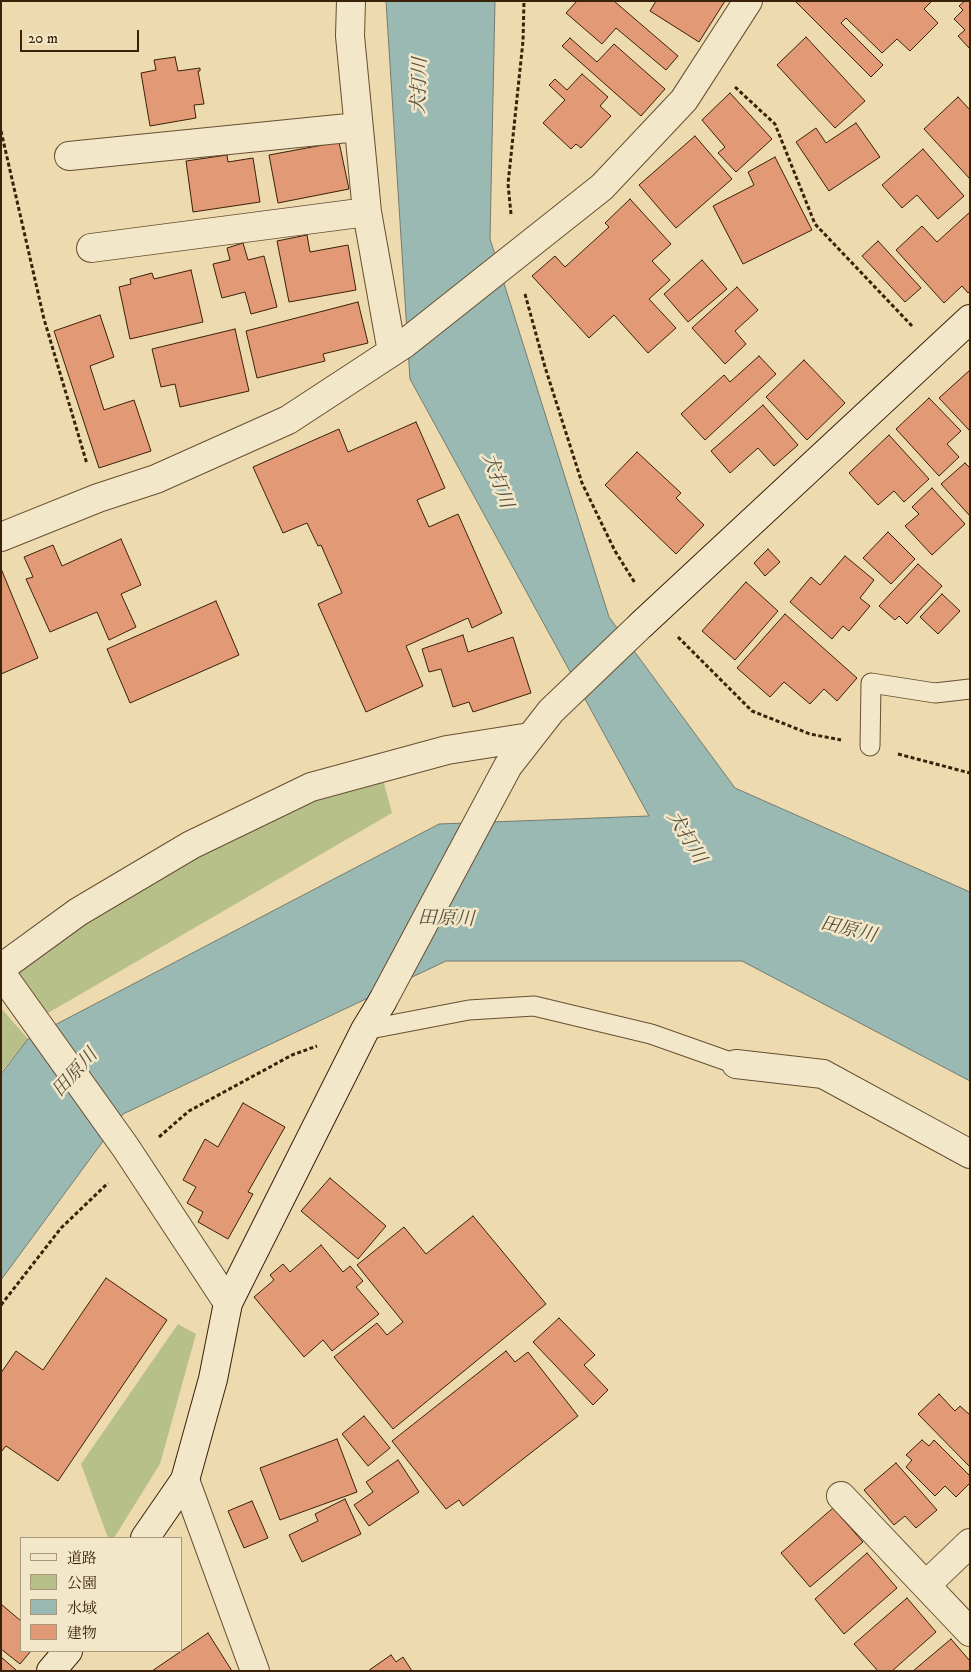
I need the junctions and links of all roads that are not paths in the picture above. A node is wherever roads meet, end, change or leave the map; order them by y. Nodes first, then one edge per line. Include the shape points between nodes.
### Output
1 (351, 1) edge
2 (748, 1) edge
3 (358, 127) junction
4 (69, 156) dead end
5 (366, 212) junction
6 (91, 248) dead end
7 (970, 319) edge
8 (398, 348) junction
9 (1, 537) edge
10 (970, 689) edge
11 (530, 737) junction
12 (870, 746) road end
13 (4, 975) edge
14 (365, 1030) junction
15 (736, 1064) joint
16 (970, 1154) edge
17 (228, 1303) junction
18 (185, 1480) junction
19 (841, 1496) dead end
20 (146, 1537) edge
21 (970, 1543) edge
22 (926, 1585) junction
23 (970, 1632) edge
24 (67, 1652) edge
25 (51, 1671) edge
26 (255, 1671) edge

1 - 3 street via 350,36
2 - 8 street via 684,100 602,187
3 - 4 street
3 - 5 street
5 - 6 street
5 - 8 street
7 - 11 street via 551,710
8 - 9 street via 288,420 156,479 98,498
10 - 12 lane via 935,693 871,683
11 - 13 street via 447,750 311,787 191,845 78,912
11 - 14 street via 508,766
13 - 17 street
14 - 15 lane via 468,1010 534,1006 651,1034
14 - 17 street
15 - 16 street via 823,1074
17 - 18 street via 213,1379
18 - 20 street
18 - 26 street
19 - 22 street
21 - 22 street
22 - 23 street
24 - 25 street

